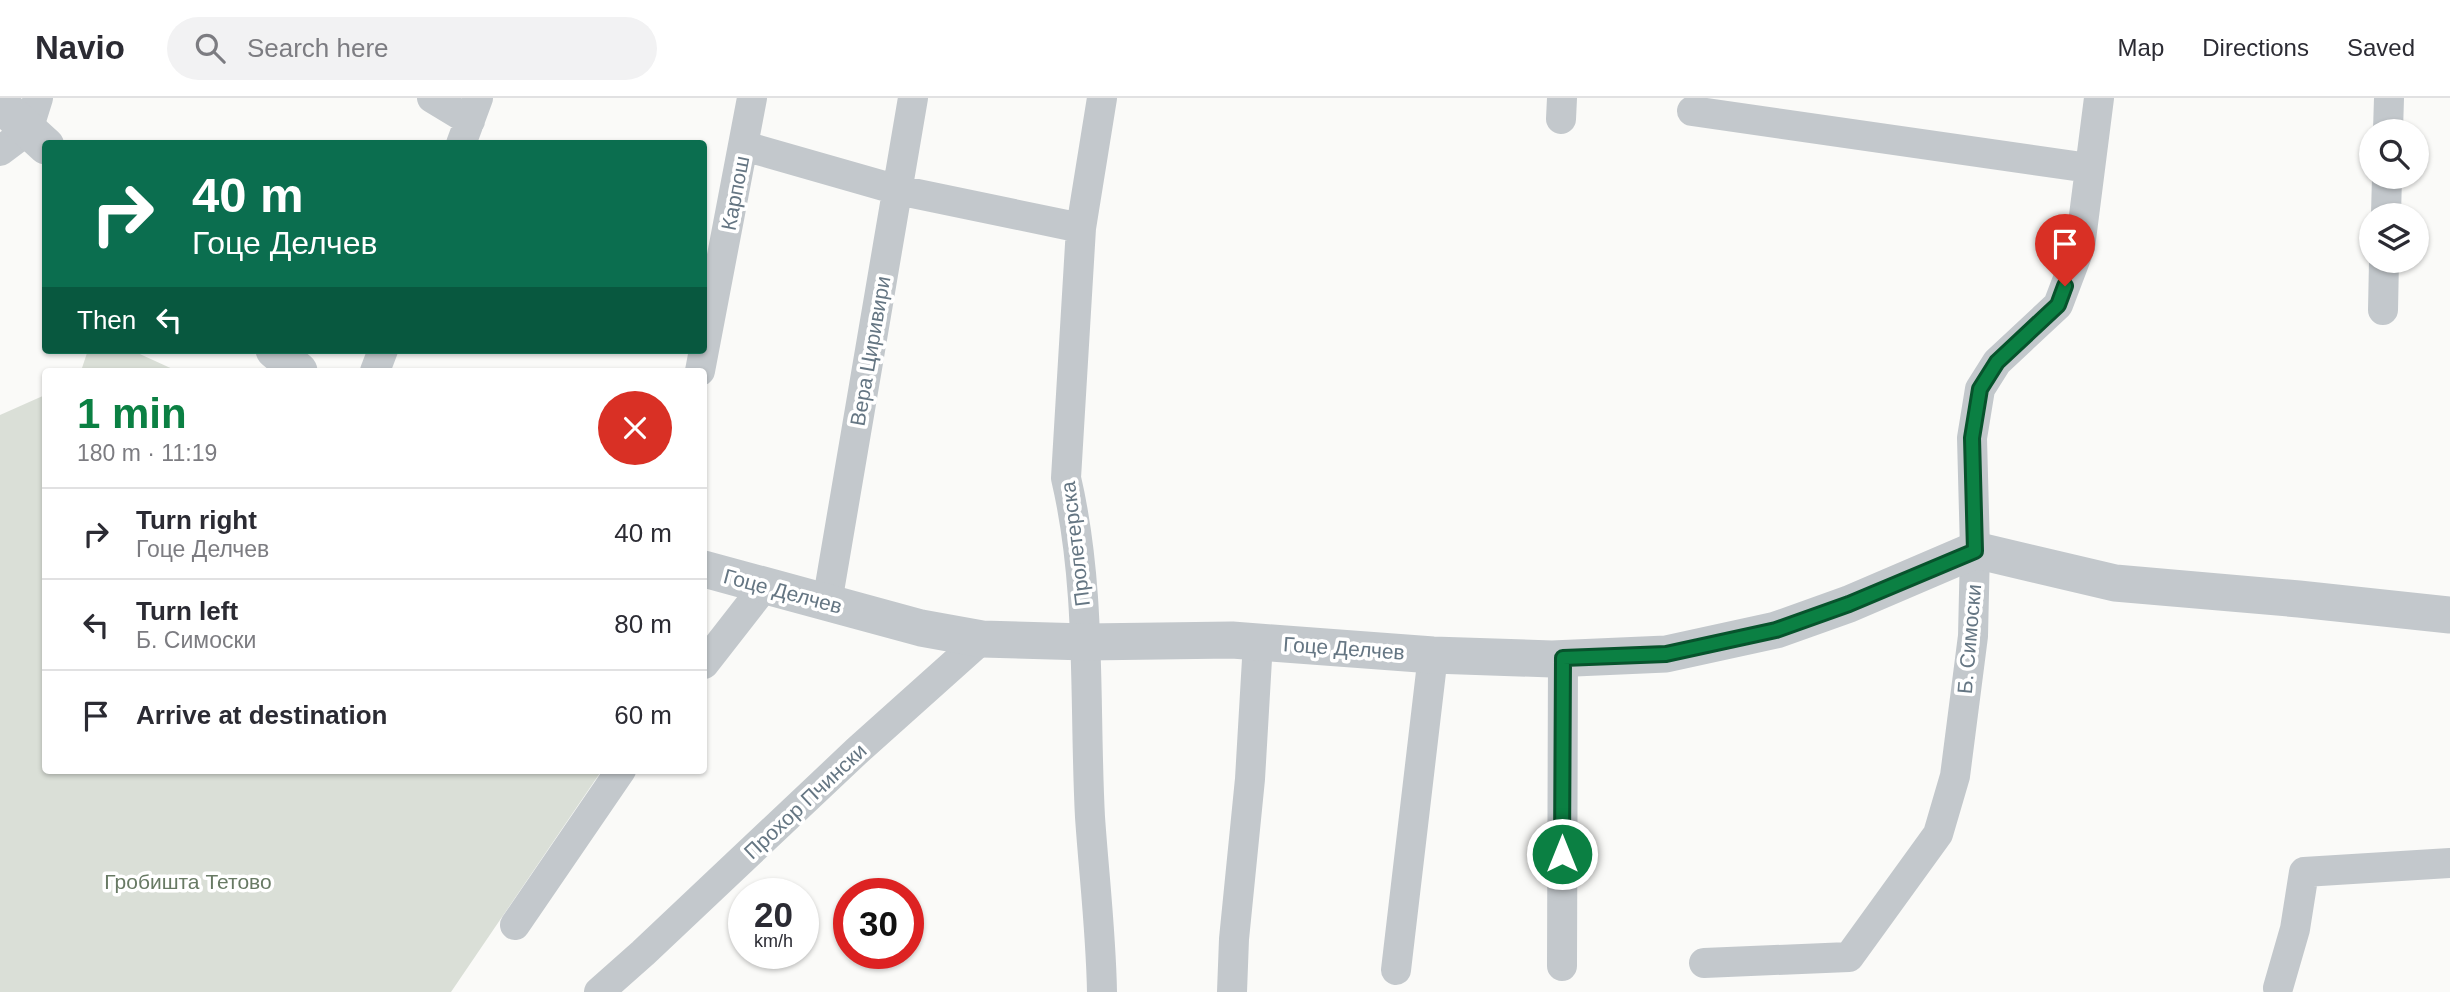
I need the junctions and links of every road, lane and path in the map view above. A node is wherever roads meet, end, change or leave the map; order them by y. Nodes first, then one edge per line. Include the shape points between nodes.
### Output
1 (432, 98) edge
2 (751, 98) edge
3 (913, 98) edge
4 (1102, 98) edge
5 (2099, 98) edge
6 (2389, 98) edge
7 (0, 104) edge
8 (1692, 111) dead end
9 (2388, 119) edge
10 (470, 121) edge
11 (28, 131) edge
12 (744, 146) junction
13 (2089, 168) junction
14 (898, 190) junction
15 (1081, 228) junction
16 (2384, 273) edge
17 (2383, 310) dead end
18 (707, 335) edge
19 (279, 354) edge
20 (295, 368) edge
21 (1975, 551) junction
22 (707, 570) edge
23 (764, 587) junction
24 (827, 603) junction
25 (2450, 615) edge
26 (982, 639) junction
27 (1086, 642) junction
28 (1258, 642) junction
29 (1433, 655) junction
30 (1563, 658) junction
31 (707, 660) edge
32 (618, 774) edge
33 (2450, 863) edge
34 (515, 925) dead end
35 (1704, 963) dead end
36 (1562, 966) dead end
37 (1396, 970) dead end
38 (2278, 988) dead end
39 (599, 992) edge
40 (1102, 992) edge
41 (1232, 992) edge

1 - 10 street
2 - 12 street, Карпош
3 - 14 street, Вера Циривири
4 - 15 street, Пролетерска
5 - 13 street, Б. Симоски
6 - 9 street
7 - 11 street
8 - 13 street
12 - 14 street
12 - 18 street, Карпош
13 - 21 street, Б. Симоски via 2080,247 2058,305 1997,362 1980,389 1972,438
14 - 15 street
14 - 24 street, Вера Циривири
15 - 27 street, Пролетерска via 1066,478 1074,510
16 - 17 street
19 - 20 street
21 - 25 street via 2115,583
21 - 30 street, Гоце Делчев via 1776,630 1666,654
21 - 35 street, Б. Симоски via 1973,636 1955,776 1938,834 1849,957
22 - 23 street, Гоце Делчев
23 - 24 street, Гоце Делчев
23 - 31 street
24 - 26 street, Гоце Делчев
26 - 27 street, Гоце Делчев
26 - 39 street, Прохор Пчински
27 - 28 street, Гоце Делчев
27 - 40 street, Пролетерска via 1090,817
28 - 29 street, Гоце Делчев
28 - 41 street
29 - 30 street, Гоце Делчев
29 - 37 street
30 - 36 street
32 - 34 street
33 - 38 street via 2304,872 2295,929

